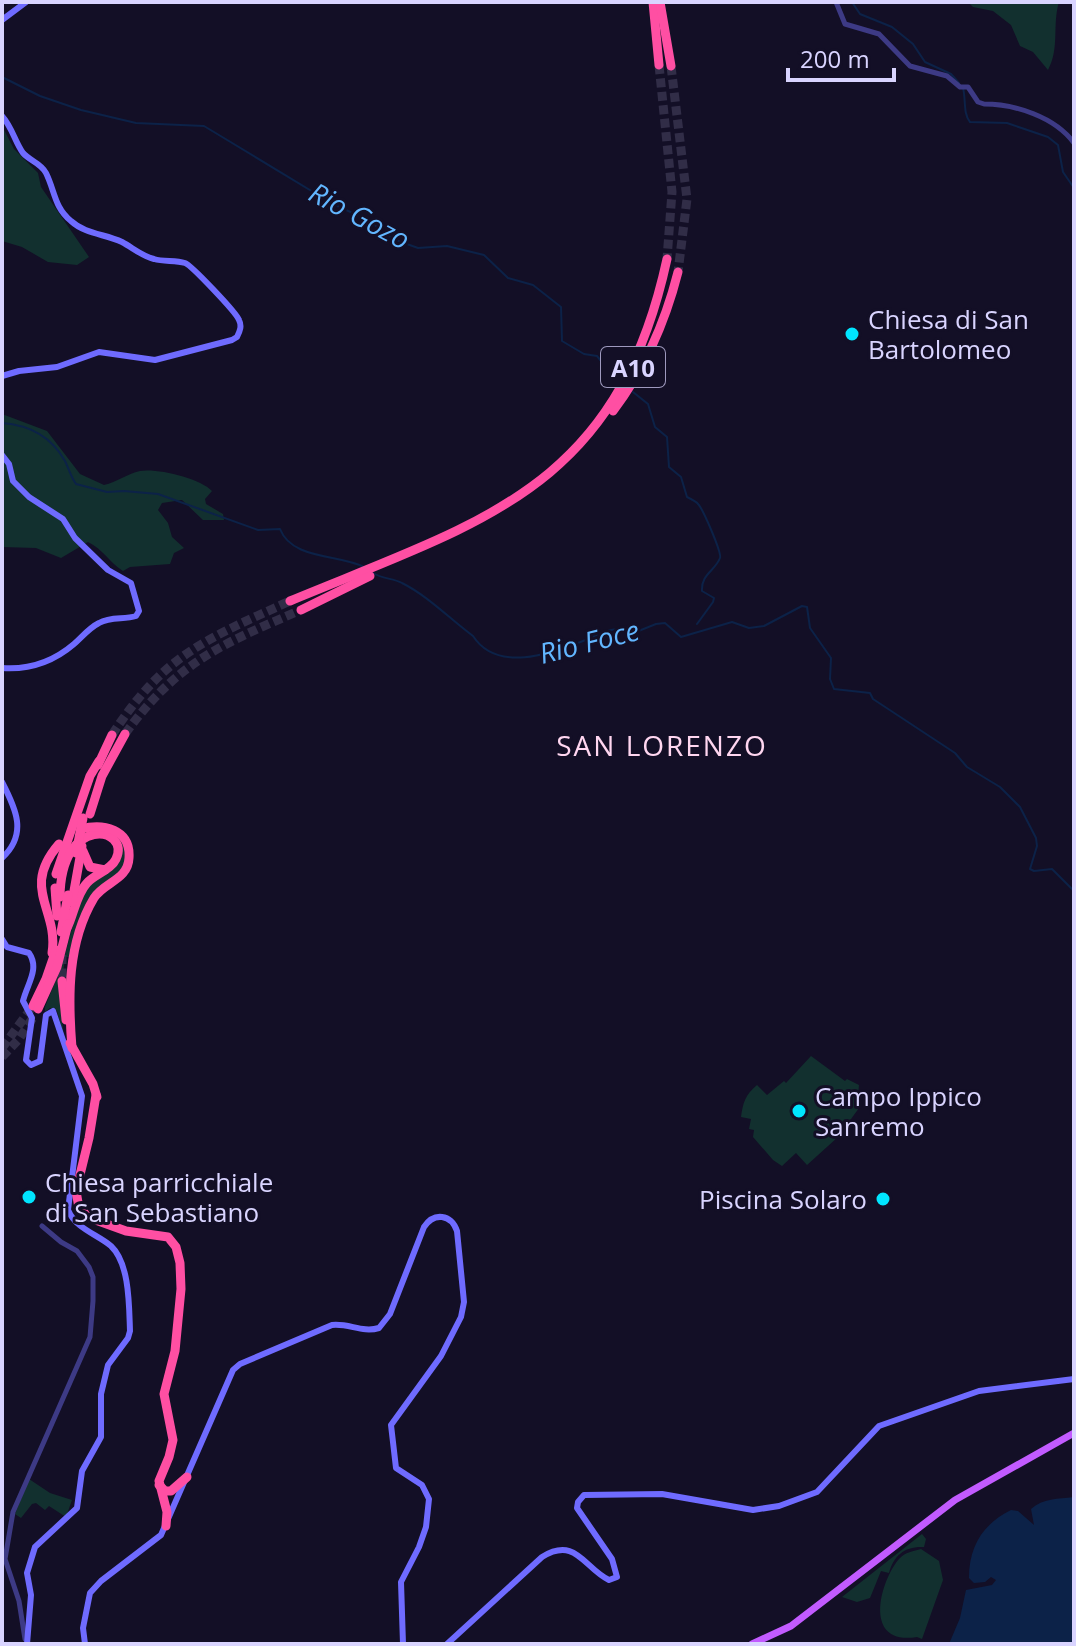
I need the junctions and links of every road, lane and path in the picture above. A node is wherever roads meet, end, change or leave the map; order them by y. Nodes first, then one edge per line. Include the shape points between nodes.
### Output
1 (26, 2) edge
2 (653, 2) edge
3 (660, 2) edge
4 (836, 2) edge
5 (2, 20) edge
6 (659, 65) tunnel mouth
7 (671, 66) tunnel mouth
8 (2, 116) edge
9 (1074, 143) edge
10 (667, 259) tunnel mouth
11 (678, 272) tunnel mouth
12 (2, 376) edge
13 (2, 455) edge
14 (568, 459) junction
15 (442, 541) junction
16 (290, 601) tunnel mouth
17 (301, 610) tunnel mouth
18 (2, 668) edge
19 (125, 734) tunnel mouth
20 (112, 735) tunnel mouth
21 (99, 761) junction
22 (2, 782) edge
23 (86, 816) junction
24 (80, 835) junction
25 (59, 844) dead end
26 (79, 850) junction
27 (2, 858) edge
28 (105, 870) junction
29 (60, 897) dead end
30 (57, 916) dead end
31 (67, 928) junction
32 (2, 939) edge
33 (68, 957) dead end
34 (50, 968) junction
35 (62, 981) tunnel mouth
36 (66, 1024) junction
37 (72, 1048) junction
38 (42, 1226) dead end
39 (1074, 1379) edge
40 (1070, 1435) edge
41 (187, 1477) junction
42 (163, 1491) junction
43 (177, 1500) junction
44 (166, 1526) junction
45 (26, 1644) edge
46 (85, 1644) edge
47 (403, 1644) edge
48 (447, 1644) edge
49 (752, 1644) edge

1 - 5 main road
2 - 6 highway
3 - 7 highway
4 - 9 street via 845,24 879,34 910,66 947,76 978,102 1022,110 1057,126
8 - 12 main road via 24,153 42,167 58,208 71,222 149,258 189,265 229,305 240,328 232,340 155,360 99,352 57,367
10 - 14 highway, A10 via 636,360 605,414
11 - 14 highway, A10 via 645,363 613,412
13 - 18 main road via 13,481 29,497 63,519 84,548 131,583 139,611 130,618 99,623 54,659
14 - 15 highway, A10 via 513,507
15 - 16 highway, A10
15 - 17 highway, A10
19 - 23 highway
20 - 21 highway
21 - 23 highway
21 - 30 highway via 59,863
22 - 27 main road via 19,826
23 - 24 highway, bridge
23 - 26 highway, bridge
24 - 26 highway, bridge
24 - 37 highway via 81,829 110,828 123,837 129,855 123,874 95,897 76,943
25 - 34 highway via 41,883 53,939
26 - 28 highway via 88,865
26 - 31 highway
26 - 34 highway
28 - 29 highway via 117,858 115,843 102,834 82,838 68,856
28 - 31 highway via 84,886
31 - 34 highway via 57,967 36,1007
32 - 45 main road via 7,947 29,953 34,962 23,1001 32,1018 26,1060 31,1065 40,1061 46,1015 53,1011 81,1087 68,1210 120,1259 130,1331 108,1365 101,1394 101,1437 82,1471 77,1508 40,1540 29,1564 31,1621
33 - 36 highway
35 - 36 highway
36 - 37 highway
37 - 42 highway via 93,1084 99,1110 95,1138 82,1161 79,1208 131,1232 164,1235 178,1251 181,1289 175,1351 164,1394 173,1446
38 - 45 street via 84,1257 93,1277 93,1301 90,1337 13,1512 5,1559
39 - 48 main road via 979,1391 879,1426 817,1492 779,1506 744,1509 662,1494 584,1495 577,1508 615,1565 617,1577 603,1578 574,1552 552,1551
40 - 49 main road via 955,1500 791,1626
41 - 42 highway via 177,1488
41 - 43 main road
41 - 47 main road via 236,1367 332,1325 379,1328 390,1314 427,1222 442,1216 452,1221 464,1302 461,1317 441,1356 391,1425 396,1468 422,1485 429,1499 426,1527 401,1582
42 - 43 highway
42 - 44 highway
43 - 44 main road
44 - 46 main road via 155,1543 92,1589 84,1617

